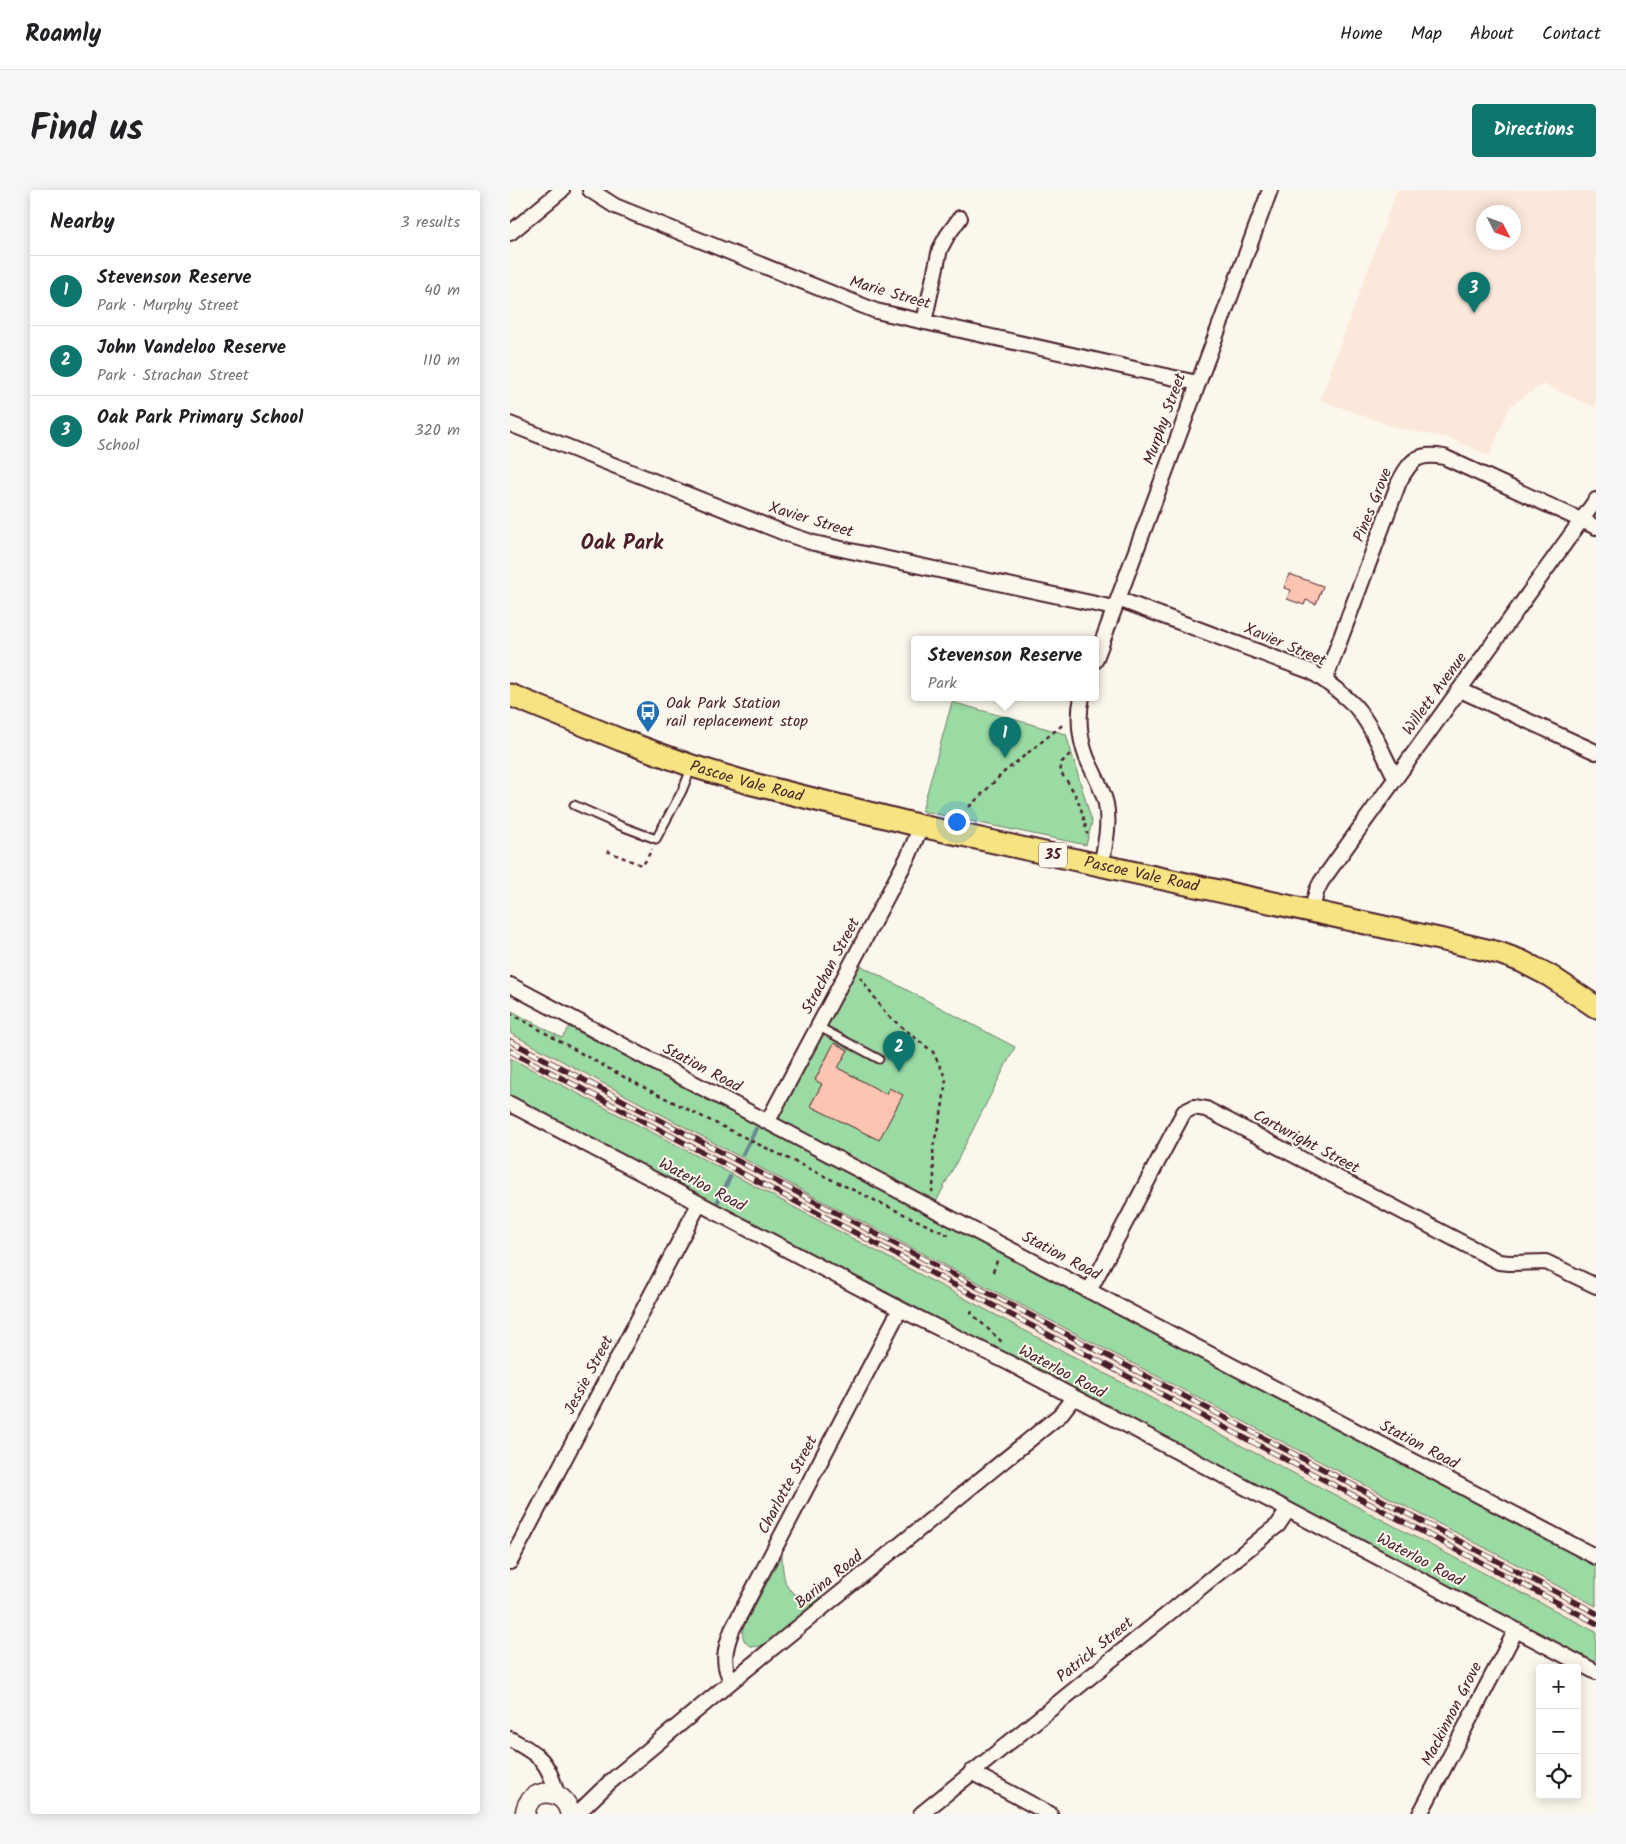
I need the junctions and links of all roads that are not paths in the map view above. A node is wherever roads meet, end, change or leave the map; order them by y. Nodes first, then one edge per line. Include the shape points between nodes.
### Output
1 (562, 190) edge
2 (590, 190) edge
3 (1270, 190) edge
4 (960, 218) dead end
5 (510, 233) edge
6 (924, 322) junction
7 (1197, 383) junction
8 (510, 424) edge
9 (1596, 500) edge
10 (1582, 520) junction
11 (1596, 527) edge
12 (1116, 604) junction
13 (1099, 650) edge
14 (1325, 680) junction
15 (1460, 690) junction
16 (510, 695) edge
17 (1082, 701) edge
18 (1596, 752) edge
19 (692, 766) junction
20 (1396, 777) junction
21 (574, 805) dead end
22 (921, 826) junction
23 (1101, 866) junction
24 (1311, 912) junction
25 (510, 985) edge
26 (1596, 1006) edge
27 (819, 1026) junction
28 (879, 1059) dead end
29 (510, 1104) edge
30 (768, 1121) junction
31 (700, 1204) junction
32 (1596, 1286) edge
33 (1089, 1291) junction
34 (900, 1309) junction
35 (1072, 1398) junction
36 (1288, 1510) junction
37 (1596, 1558) edge
38 (510, 1562) edge
39 (1516, 1630) junction
40 (1596, 1672) edge
41 (732, 1681) junction
42 (510, 1739) edge
43 (971, 1772) junction
44 (546, 1806) edge
45 (921, 1814) edge
46 (1050, 1814) edge
47 (1420, 1814) edge

1 - 5 street
2 - 6 street, Marie Street via 615,206 839,297 876,311
3 - 7 street, Murphy Street
4 - 6 street via 940,250
6 - 7 street, Marie Street
7 - 12 street, Murphy Street
8 - 12 street, Xavier Street via 814,543
9 - 10 street, Willett Avenue
10 - 11 street
10 - 14 street, Pines Grove via 1444,457 1418,457 1399,482
10 - 15 street, Willett Avenue
12 - 13 street, Murphy Street
12 - 14 street, Xavier Street via 1294,664
14 - 20 street, Xavier Street via 1355,706
15 - 18 street
15 - 20 street, Willett Avenue
16 - 19 main road, Pascoe Vale Road / 35
17 - 23 street via 1083,748 1103,794 1108,818
19 - 21 lane via 682,792 656,839
19 - 22 main road, Pascoe Vale Road / 35
20 - 24 street, Willett Avenue via 1321,882
22 - 23 main road, Pascoe Vale Road / 35
22 - 27 street, Strachan Street
23 - 24 main road, Pascoe Vale Road / 35
24 - 26 main road, Pascoe Vale Road / 35 via 1499,953 1544,973
25 - 30 street, Station Road
27 - 28 lane
27 - 30 street, Strachan Street
29 - 31 street, Waterloo Road
30 - 33 street, Station Road
31 - 34 street, Waterloo Road
31 - 38 street, Jessie Street
32 - 33 street, Cartwright Street via 1546,1262 1499,1262 1206,1109 1194,1107 1184,1112 1180,1119
33 - 37 street, Station Road
34 - 35 street, Waterloo Road
34 - 41 street, Charlotte Street via 732,1630 725,1658
35 - 36 street, Waterloo Road
35 - 41 street, Barina Road via 1060,1415
36 - 39 street, Waterloo Road
36 - 43 street, Patrick Street via 1278,1525
39 - 40 street, Waterloo Road
39 - 47 street, Mackinnon Grove
41 - 44 street, Barina Road via 604,1787 587,1796
42 - 44 street via 535,1753 547,1768
43 - 45 street, Patrick Street
43 - 46 street

